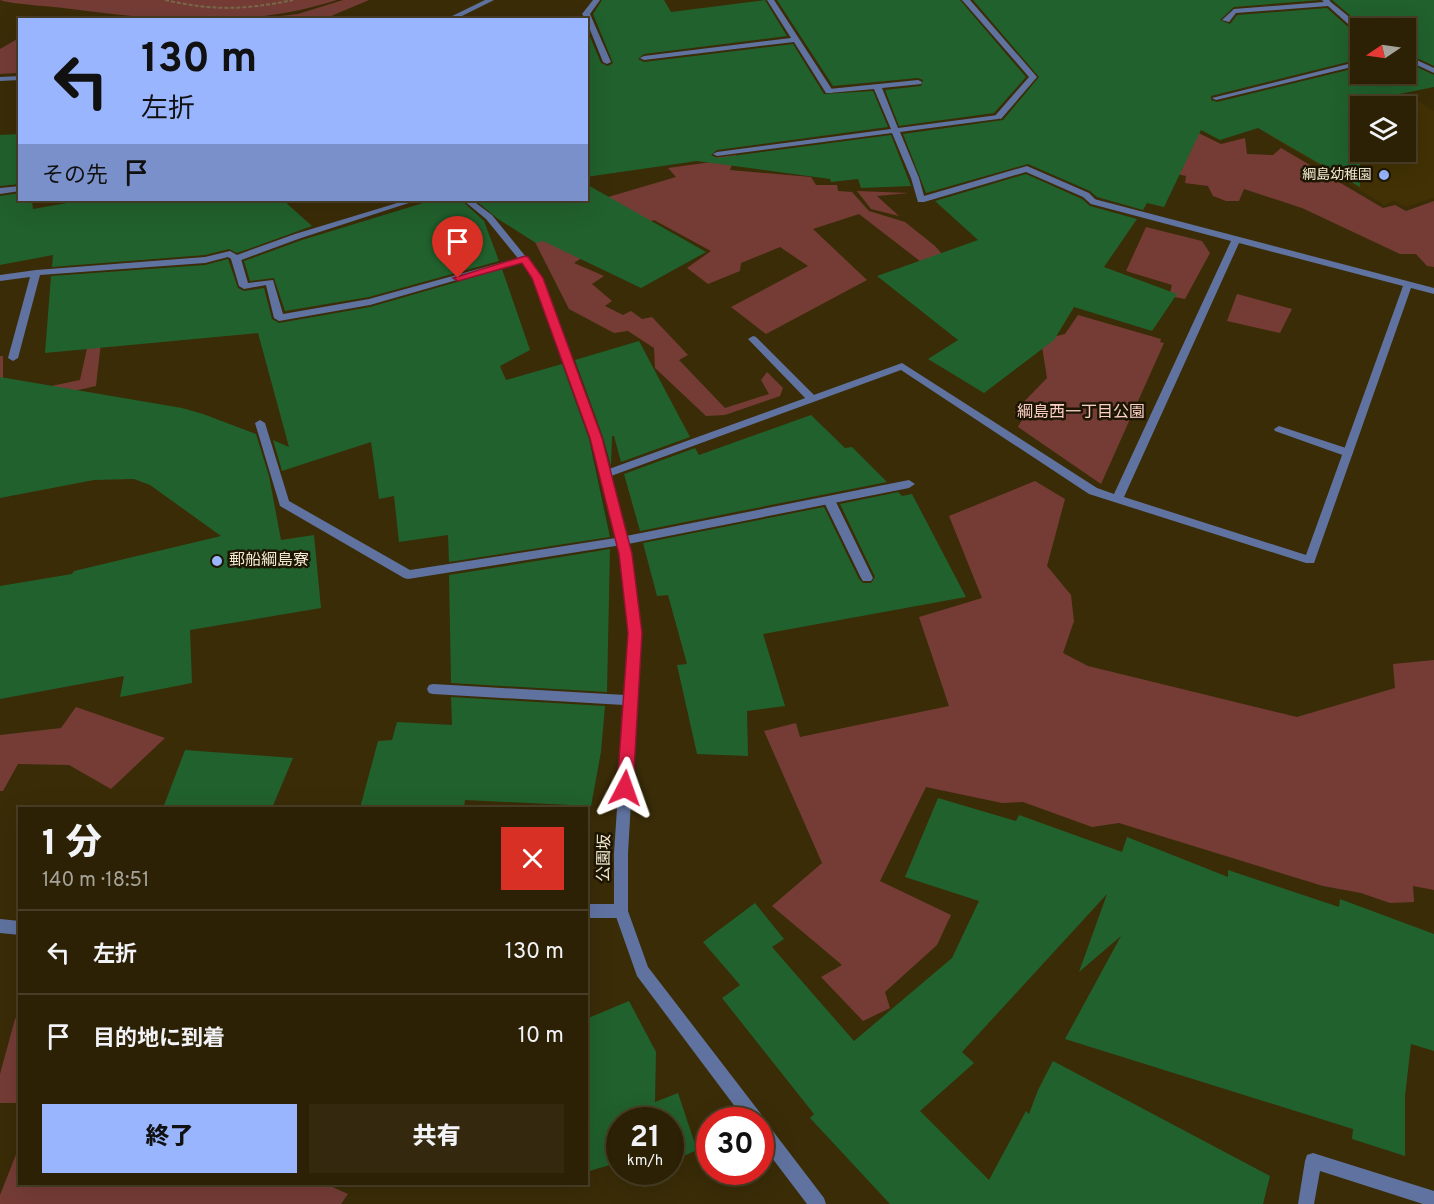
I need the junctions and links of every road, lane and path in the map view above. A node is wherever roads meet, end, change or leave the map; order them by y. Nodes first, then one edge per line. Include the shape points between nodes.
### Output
1 (165, 0) edge
2 (293, 0) edge
3 (491, 0) edge
4 (597, 0) edge
5 (771, 0) edge
6 (966, 0) edge
7 (1327, 1) edge
8 (451, 18) edge
9 (583, 18) edge
10 (1226, 20) dead end
11 (1350, 21) edge
12 (588, 27) edge
13 (796, 40) junction
14 (644, 58) dead end
15 (607, 62) dead end
16 (1416, 62) edge
17 (1350, 65) edge
18 (1434, 71) edge
19 (18, 78) edge
20 (0, 79) edge
21 (918, 82) dead end
22 (877, 86) junction
23 (1216, 98) dead end
24 (897, 131) junction
25 (717, 154) dead end
26 (18, 188) edge
27 (0, 191) edge
28 (411, 201) edge
29 (468, 201) edge
30 (1237, 238) junction
31 (236, 259) junction
32 (525, 260) junction
33 (36, 273) junction
34 (0, 278) edge
35 (1408, 284) junction
36 (1434, 291) edge
37 (753, 339) dead end
38 (13, 358) dead end
39 (812, 399) junction
40 (260, 423) dead end
41 (1279, 429) dead end
42 (1348, 453) junction
43 (606, 474) junction
44 (909, 484) dead end
45 (1117, 499) junction
46 (829, 500) junction
47 (622, 541) junction
48 (867, 578) dead end
49 (433, 689) dead end
50 (630, 700) junction
51 (588, 911) edge
52 (621, 911) junction
53 (0, 926) edge
54 (18, 928) edge
55 (745, 1107) edge
56 (774, 1146) edge
57 (1434, 1199) edge
58 (818, 1204) edge
59 (1306, 1204) edge

1 - 2 path via 195,7 248,9
3 - 8 street
4 - 9 street
5 - 13 street
6 - 24 street via 1033,77 998,117
7 - 10 street via 1234,11
7 - 11 street
12 - 15 street
13 - 14 street
13 - 22 street via 829,91
16 - 18 street
17 - 23 street
19 - 20 street
21 - 22 street
22 - 24 street
24 - 25 street
24 - 30 street via 921,200 1027,169 1094,202
26 - 27 street
28 - 31 street
29 - 32 street, 公園坂 via 489,217
30 - 35 street
30 - 45 street
31 - 32 street via 244,286 270,282 279,318 370,302
31 - 33 street via 230,254 205,260
32 - 43 street, 公園坂 via 538,278
33 - 34 street
33 - 38 street
35 - 36 street
35 - 42 street
37 - 39 street
39 - 43 street
39 - 45 street via 902,366 1093,491
40 - 47 street via 284,503 408,575
41 - 42 street
42 - 45 street via 1310,560
43 - 47 street, 公園坂
44 - 46 street
46 - 47 street
46 - 48 street
47 - 50 street, 公園坂 via 635,633
49 - 50 street
50 - 52 street, 公園坂
51 - 52 street
52 - 55 street, 公園坂 via 642,971
53 - 54 street
56 - 58 street
57 - 59 street via 1313,1161

